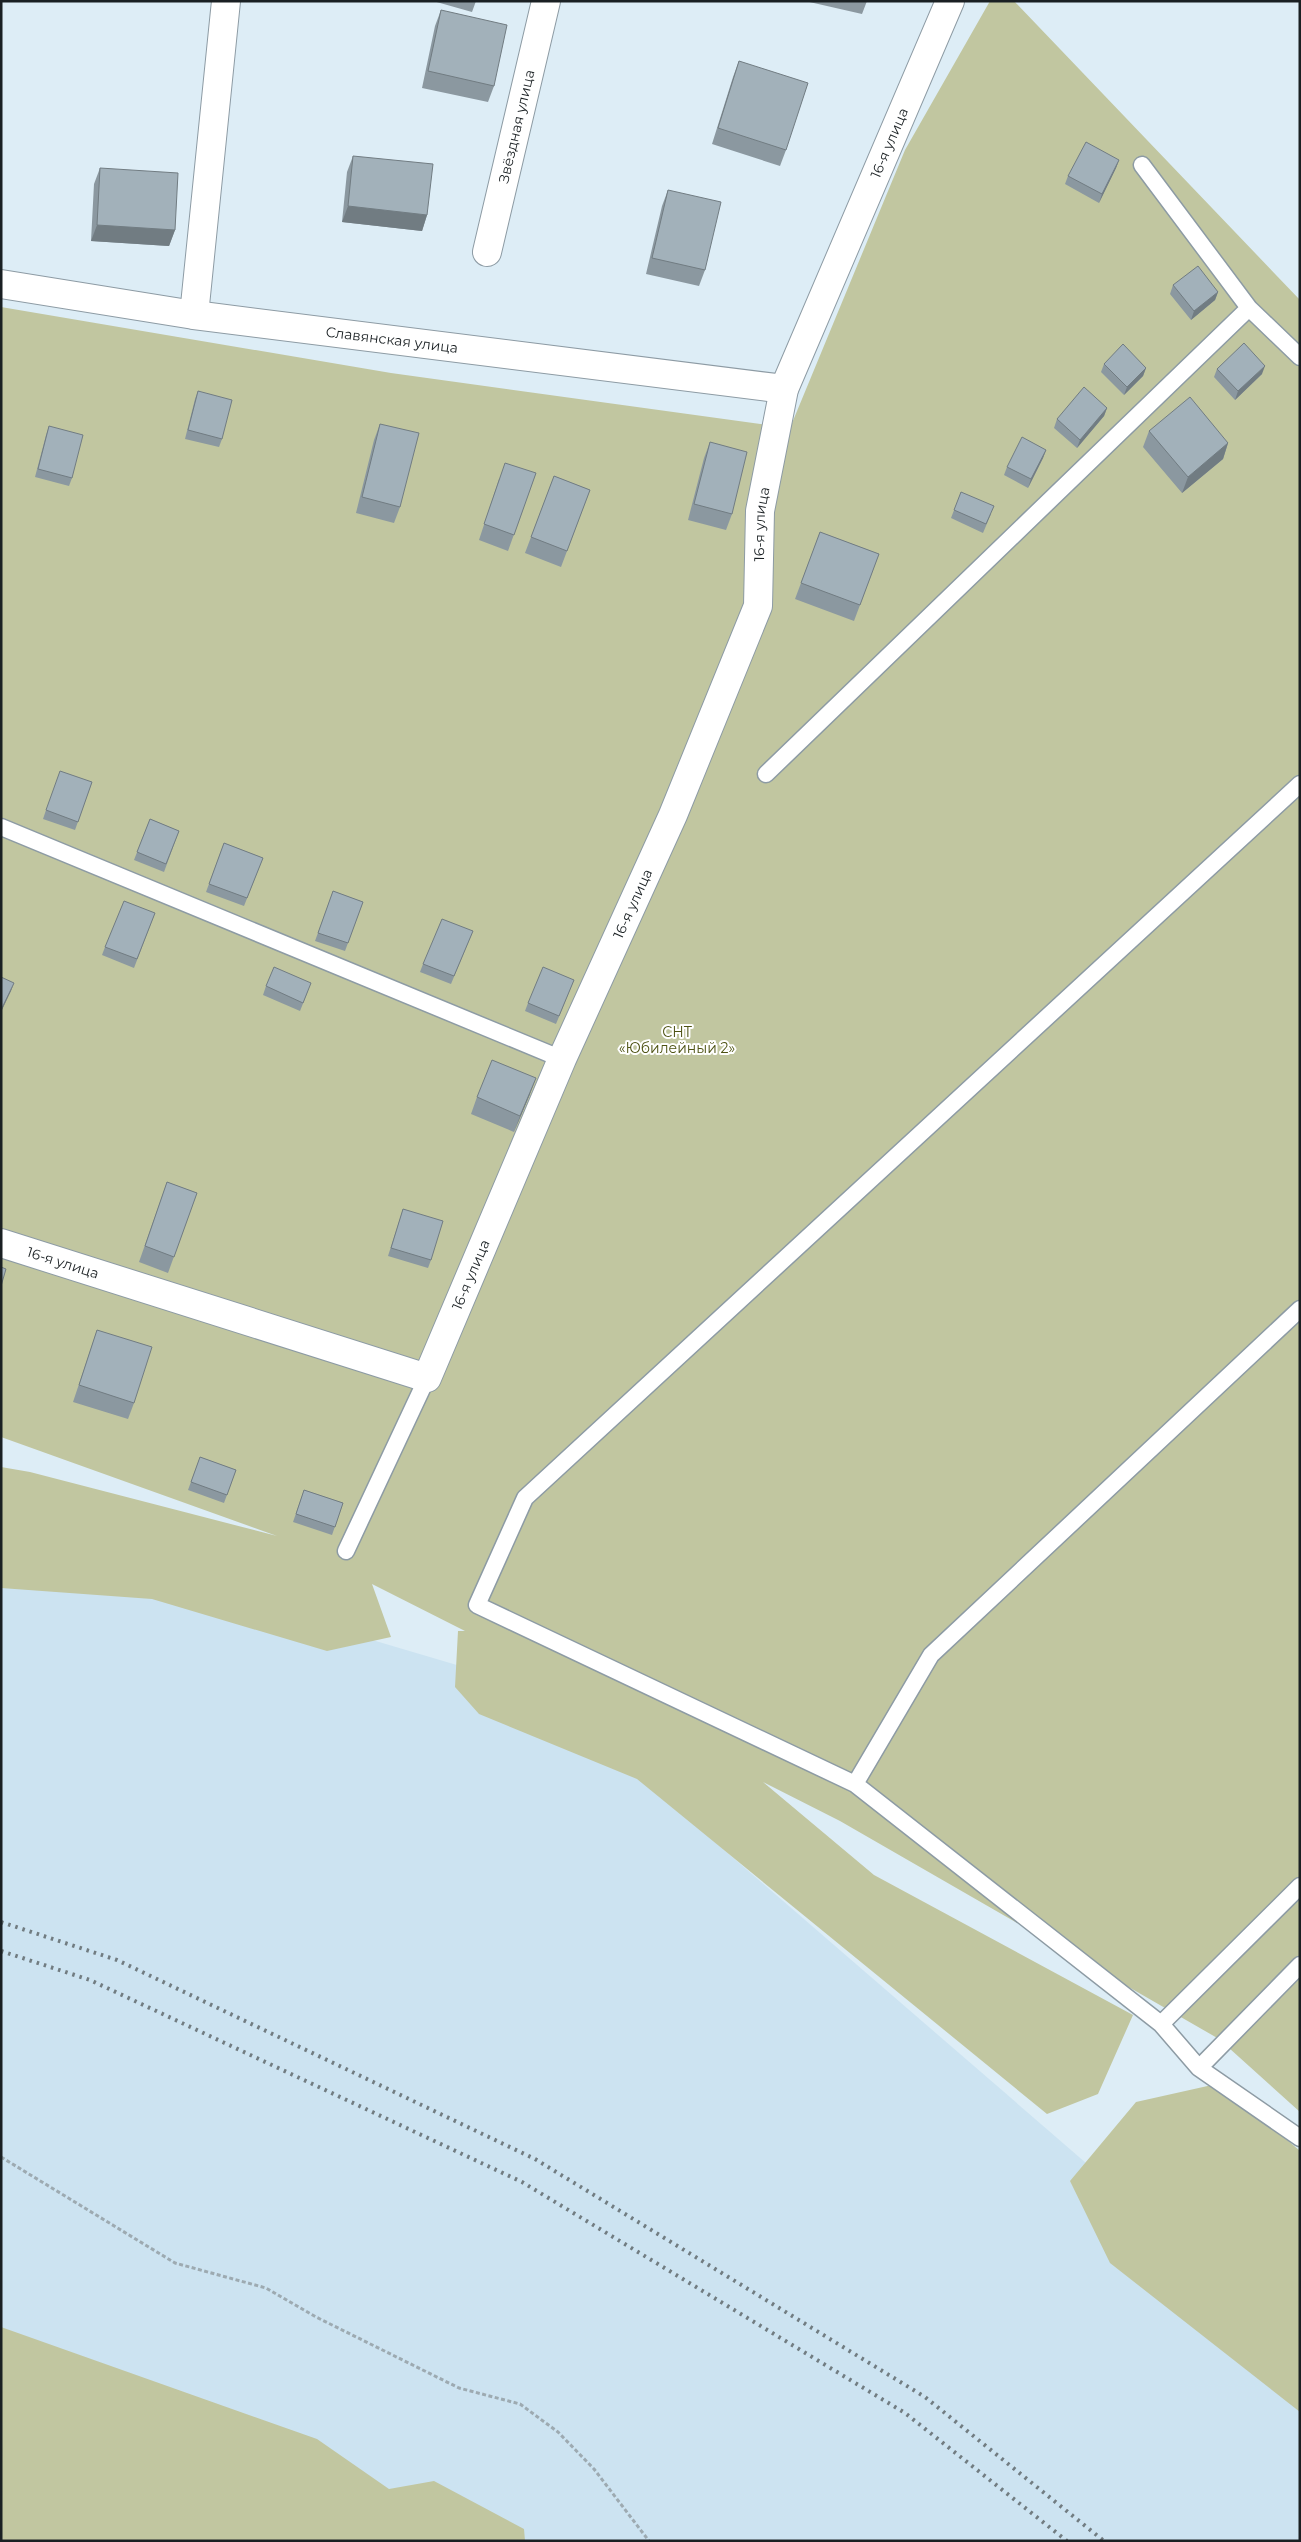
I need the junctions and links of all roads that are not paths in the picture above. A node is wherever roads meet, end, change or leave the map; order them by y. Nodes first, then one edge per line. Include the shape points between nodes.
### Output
1 (226, 1) edge
2 (546, 1) edge
3 (950, 1) edge
4 (1142, 165) dead end
5 (487, 252) dead end
6 (1, 284) edge
7 (1249, 308) junction
8 (194, 315) junction
9 (1300, 357) edge
10 (784, 389) junction
11 (766, 774) dead end
12 (1300, 784) edge
13 (1, 826) edge
14 (562, 1059) junction
15 (1, 1243) edge
16 (1300, 1309) edge
17 (427, 1378) junction
18 (346, 1551) dead end
19 (856, 1784) junction
20 (1300, 1886) edge
21 (1300, 1966) edge
22 (1160, 2024) junction
23 (1199, 2068) junction
24 (1300, 2138) edge

1 - 8 street
2 - 5 street, Звёздная улица
3 - 10 street, 16-я улица
4 - 7 lane
6 - 8 street, Славянская улица
7 - 9 lane
7 - 11 lane
8 - 10 street, Славянская улица
10 - 14 street, 16-я улица via 760,511 758,606 673,815
12 - 19 lane via 525,1498 476,1605
13 - 14 lane
14 - 17 street, 16-я улица
15 - 17 street, 16-я улица
16 - 19 lane via 931,1655
17 - 18 lane
19 - 22 lane
20 - 22 lane
21 - 23 lane
22 - 23 lane
23 - 24 lane

